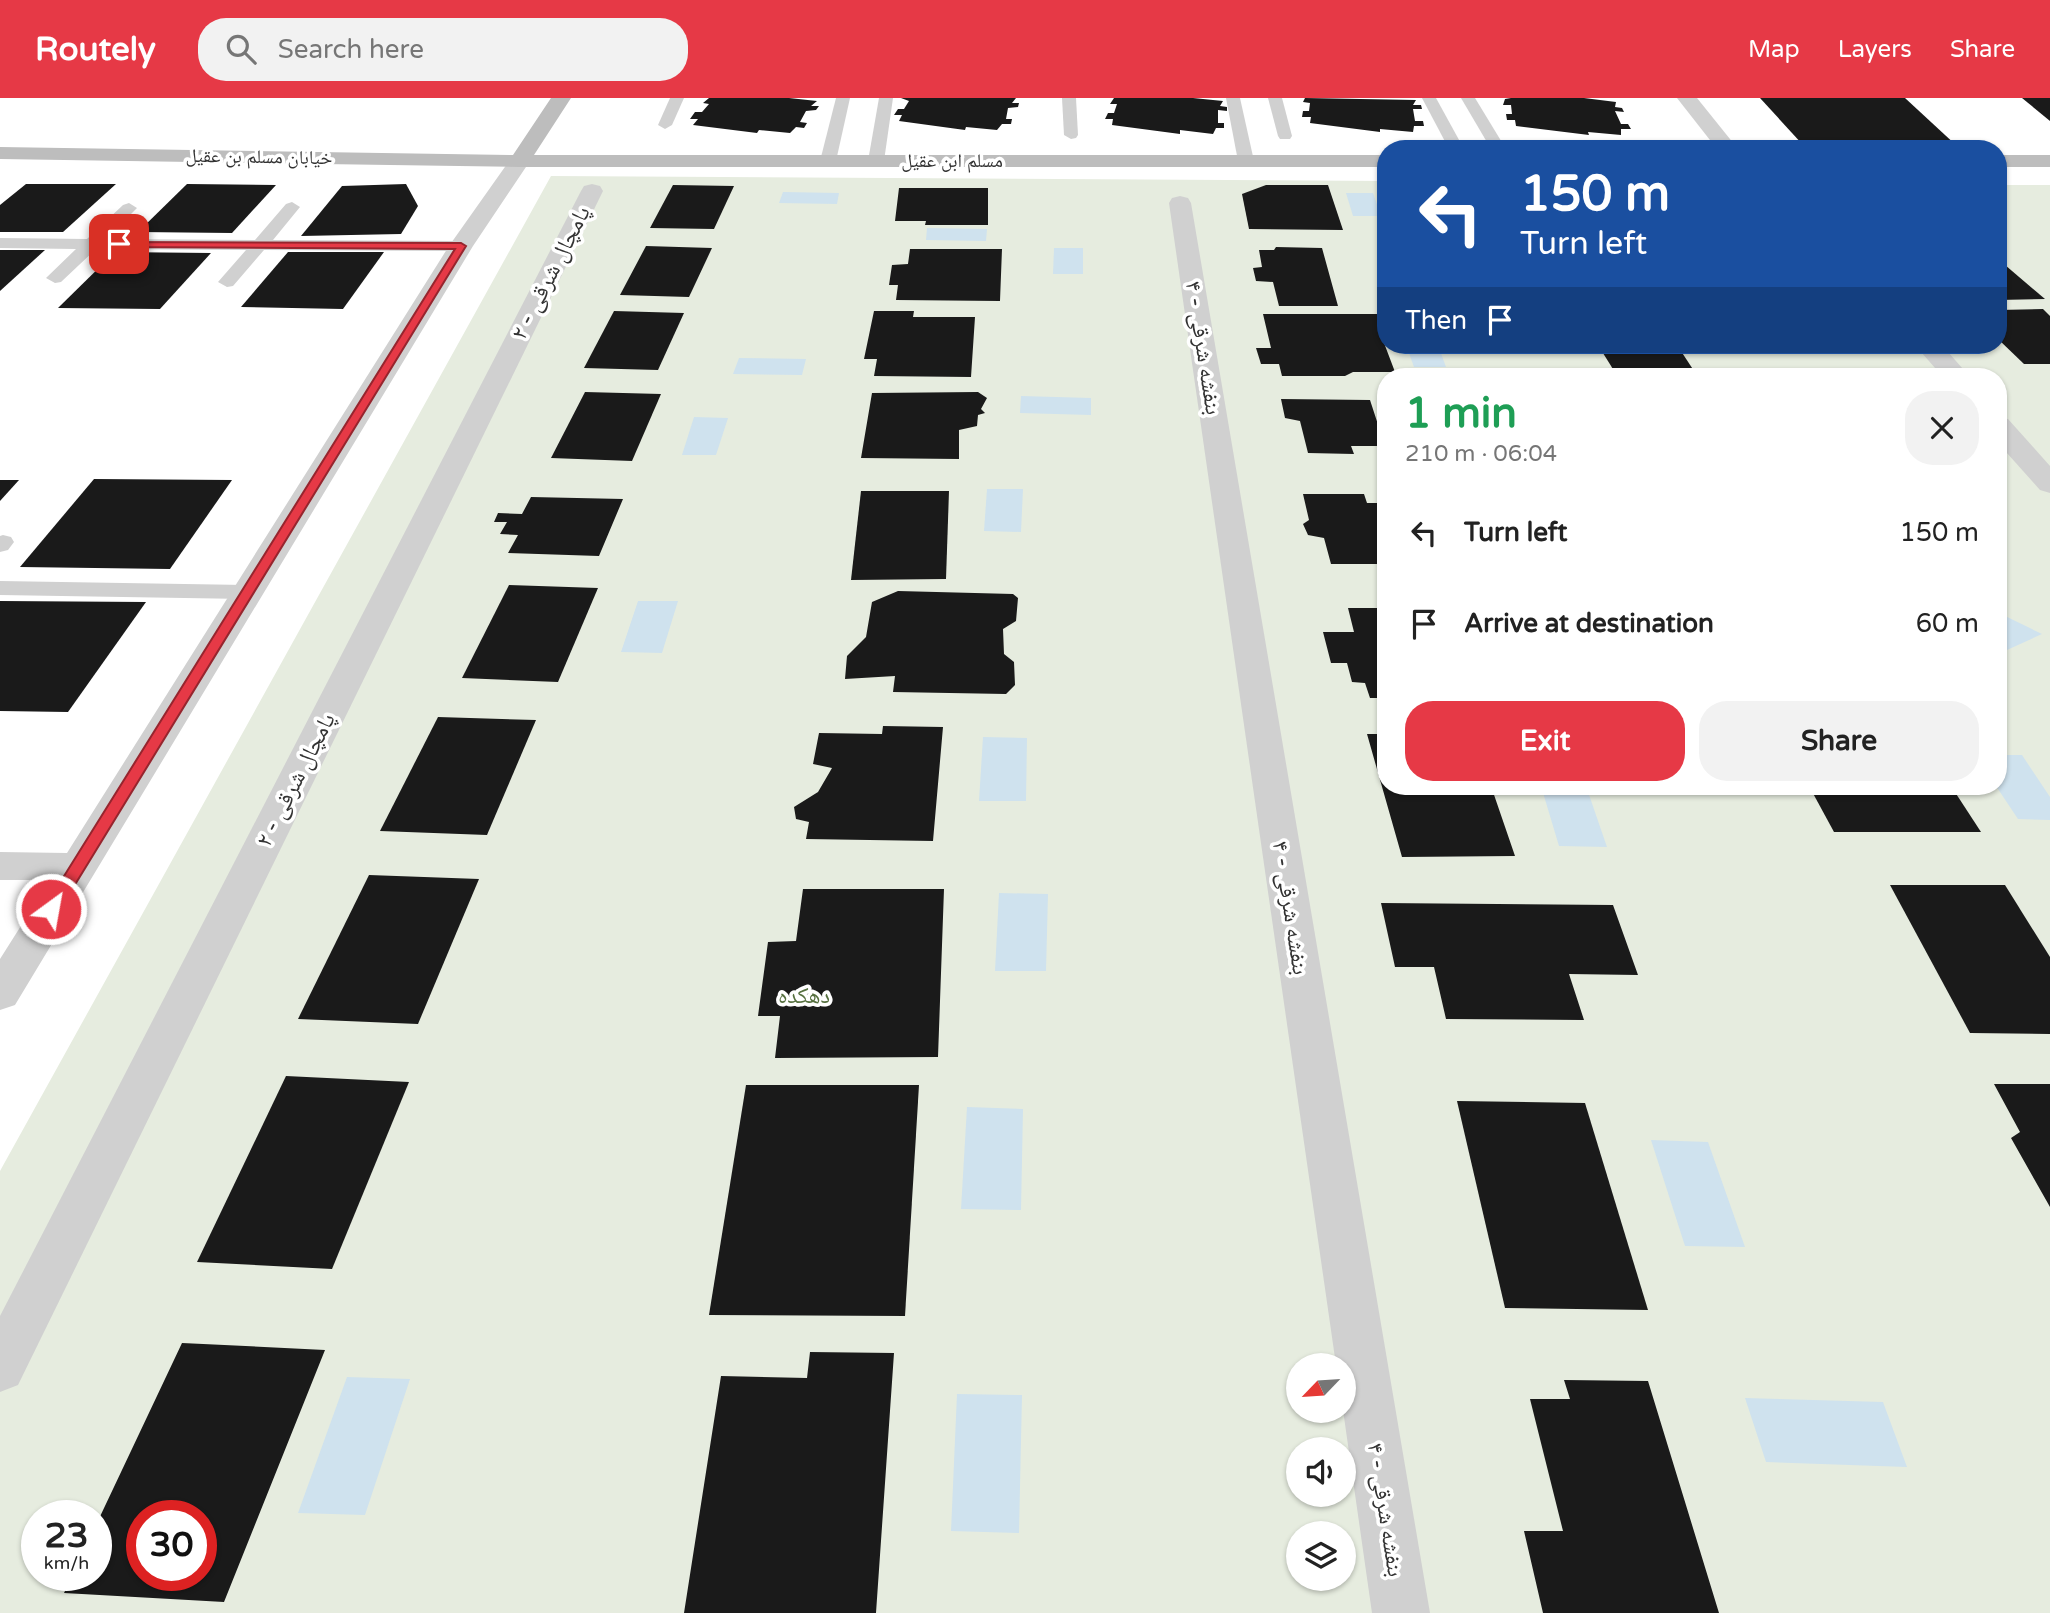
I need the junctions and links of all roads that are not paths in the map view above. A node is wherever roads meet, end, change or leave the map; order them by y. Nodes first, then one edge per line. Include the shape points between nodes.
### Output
1 (561, 98) edge
2 (677, 98) edge
3 (843, 98) edge
4 (886, 98) edge
5 (1069, 98) edge
6 (1233, 98) edge
7 (1275, 98) edge
8 (1429, 98) edge
9 (1468, 98) edge
10 (1687, 98) edge
11 (665, 125) dead end
12 (1071, 135) dead end
13 (1286, 136) dead end
14 (1452, 140) edge
15 (1494, 140) edge
16 (1721, 140) edge
17 (0, 153) edge
18 (519, 161) junction
19 (828, 161) junction
20 (876, 161) junction
21 (1246, 161) junction
22 (1377, 161) edge
23 (2007, 161) edge
24 (2050, 161) edge
25 (592, 191) dead end
26 (1180, 203) dead end
27 (292, 206) dead end
28 (129, 208) dead end
29 (0, 243) edge
30 (92, 244) junction
31 (259, 245) junction
32 (461, 246) junction
33 (55, 278) dead end
34 (227, 282) dead end
35 (1936, 354) edge
36 (1949, 368) edge
37 (2007, 435) edge
38 (2050, 484) edge
39 (0, 588) edge
40 (246, 592) junction
41 (0, 866) edge
42 (77, 867) junction
43 (0, 994) edge
44 (0, 1368) edge
45 (1401, 1613) edge

1 - 18 street
2 - 11 lane
3 - 19 lane
4 - 20 lane
5 - 12 lane
6 - 21 lane
7 - 13 lane
8 - 14 lane
9 - 15 lane
10 - 16 street
17 - 18 street, خیابان مسلم بن عقیل
18 - 19 street, مسلم ابن عقیل
18 - 32 street
19 - 20 street, مسلم ابن عقیل
20 - 21 street, مسلم ابن عقیل
21 - 22 street, مسلم ابن عقیل
23 - 24 street
25 - 44 street, پامچال شرقی - ۲
26 - 45 street, بنفشه شرقی - ۴
27 - 31 lane
28 - 30 lane
29 - 30 lane
30 - 31 lane
30 - 33 lane
31 - 32 lane
31 - 34 lane
32 - 40 street
35 - 36 street
37 - 38 street
39 - 40 lane
40 - 42 street
41 - 42 street
42 - 43 street

